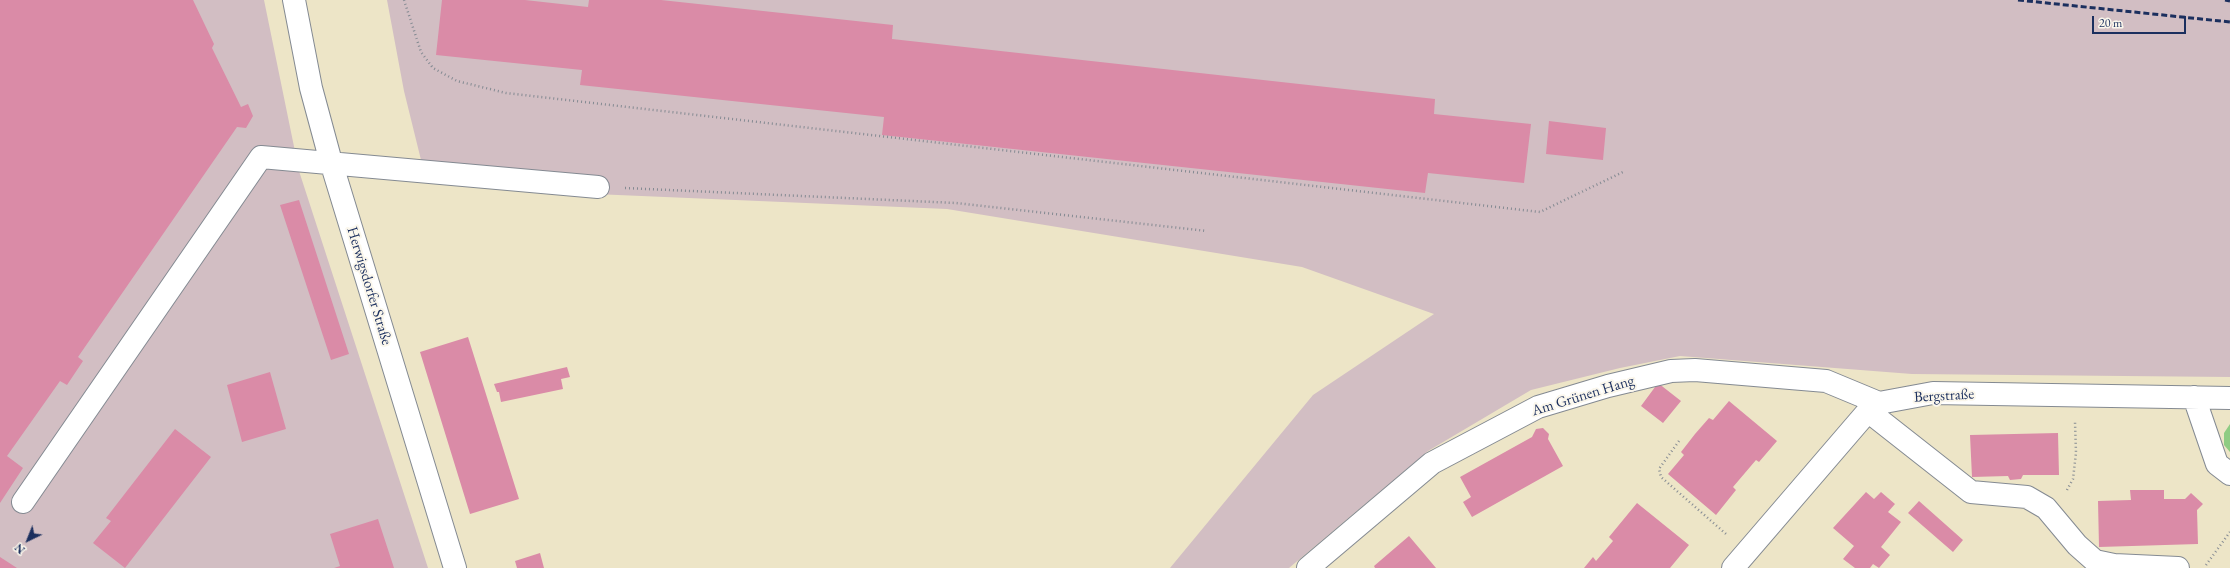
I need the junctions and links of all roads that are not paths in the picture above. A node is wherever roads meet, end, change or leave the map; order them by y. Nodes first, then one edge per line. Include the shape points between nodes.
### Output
1 (294, 0) edge
2 (331, 162) junction
3 (598, 187) road end
4 (2194, 397) junction
5 (2230, 398) edge
6 (1874, 407) junction
7 (2230, 474) edge
8 (23, 502) dead end
9 (1739, 560) edge
10 (456, 568) edge
11 (1308, 568) edge
12 (2178, 568) edge

1 - 2 street, Herwigsdorfer Straße via 311,88
2 - 3 street
2 - 8 street via 261,157
2 - 10 street, Herwigsdorfer Straße
4 - 5 street, Bergstraße
4 - 6 street, Bergstraße via 1933,393
4 - 7 street via 2217,464
6 - 9 street
6 - 11 street, Am Grünen Hang via 1826,381 1695,370 1671,371 1608,386 1538,407 1432,463
6 - 12 street, Am Grünen Hang via 1971,492 2027,497 2046,508 2077,545 2095,561

